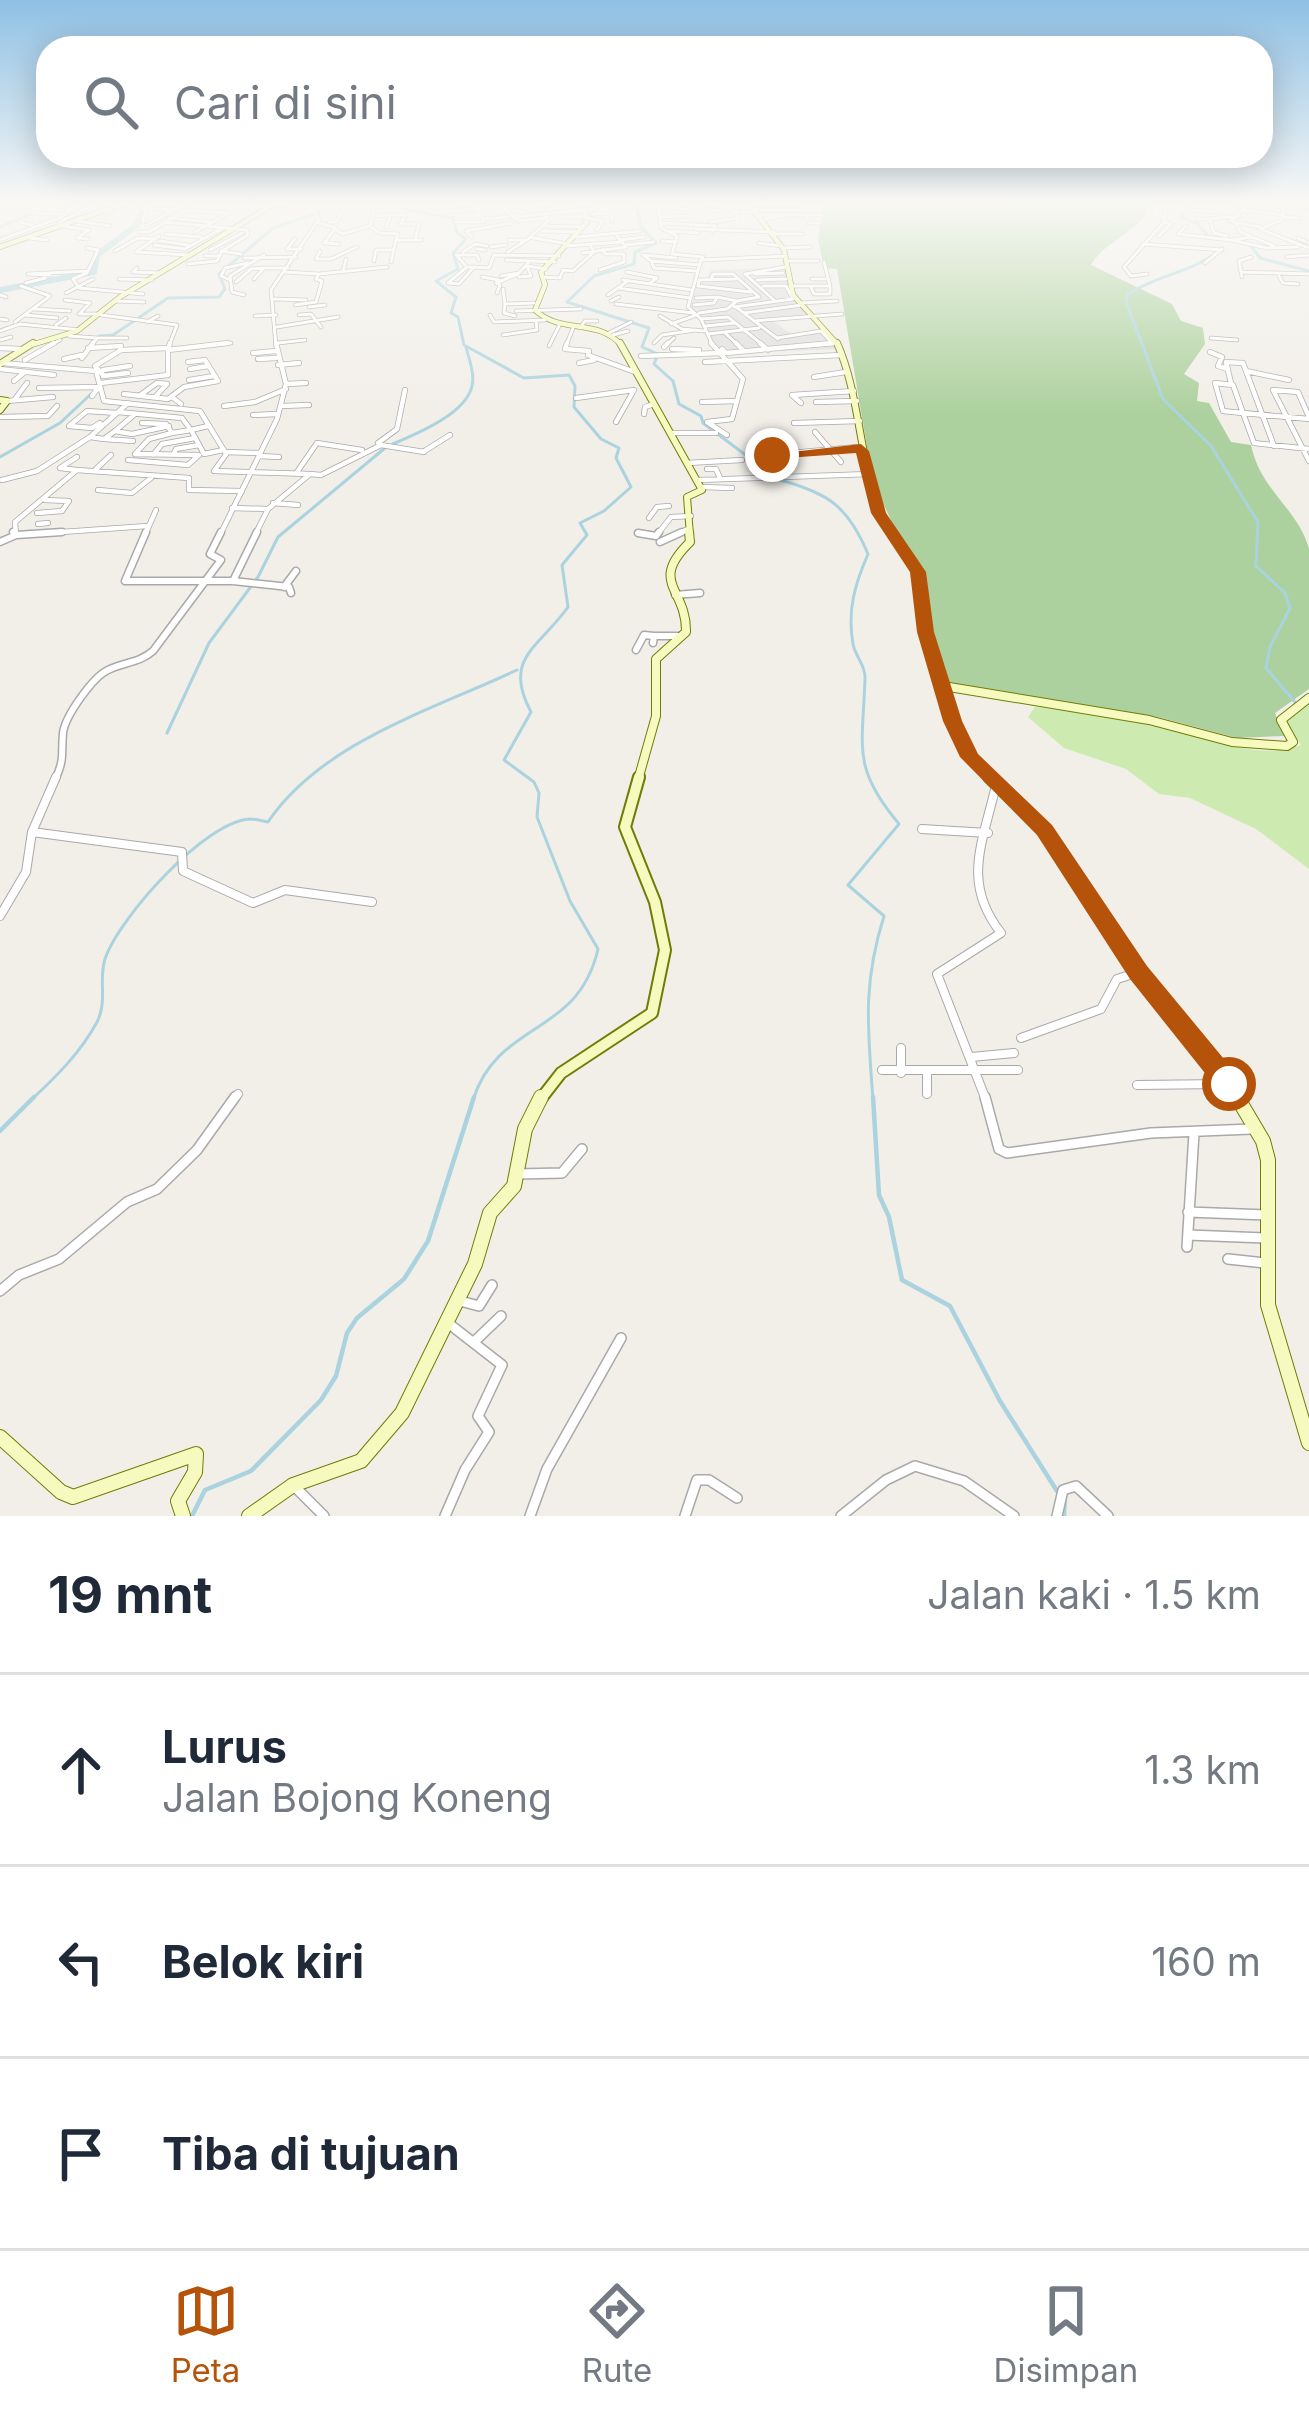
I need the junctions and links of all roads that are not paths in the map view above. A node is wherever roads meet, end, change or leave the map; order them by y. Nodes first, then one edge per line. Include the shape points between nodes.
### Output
1 (34, 271) edge
2 (75, 271) edge
3 (88, 271) joint
4 (131, 271) edge
5 (141, 271) edge
6 (164, 271) edge
7 (224, 271) edge
8 (238, 271) edge
9 (256, 271) edge
10 (262, 271) edge
11 (278, 271) edge
12 (352, 271) edge
13 (462, 271) edge
14 (471, 271) edge
15 (509, 271) edge
16 (516, 271) edge
17 (522, 271) edge
18 (529, 271) edge
19 (537, 271) edge
20 (550, 271) edge
21 (566, 271) joint
22 (573, 271) edge
23 (698, 271) edge
24 (760, 271) edge
25 (773, 271) edge
26 (789, 271) edge
27 (795, 271) edge
28 (825, 271) edge
29 (1127, 271) edge
30 (1242, 271) edge
31 (124, 272) dead end
32 (322, 272) junction
33 (627, 272) dead end
34 (160, 273) junction
35 (289, 273) junction
36 (339, 273) joint
37 (557, 273) dead end
38 (245, 274) junction
39 (519, 274) junction
40 (1147, 274) dead end
41 (258, 275) junction
42 (546, 275) junction
43 (1279, 276) junction
44 (1308, 276) edge
45 (482, 278) dead end
46 (119, 279) dead end
47 (93, 280) dead end
48 (152, 280) junction
49 (502, 280) junction
50 (753, 280) junction
51 (233, 281) junction
52 (812, 282) junction
53 (75, 283) junction
54 (830, 283) junction
55 (646, 284) junction
56 (1298, 284) dead end
57 (618, 288) junction
58 (767, 288) junction
59 (94, 290) junction
60 (692, 290) junction
61 (116, 291) junction
62 (132, 292) junction
63 (754, 292) junction
64 (244, 295) dead end
65 (105, 297) dead end
66 (272, 297) junction
67 (693, 298) junction
68 (717, 298) junction
69 (76, 299) junction
70 (316, 299) junction
71 (119, 301) junction
72 (775, 301) junction
73 (838, 301) dead end
74 (144, 302) dead end
75 (534, 303) junction
76 (505, 304) junction
77 (325, 305) dead end
78 (694, 305) dead end
79 (733, 306) junction
80 (805, 308) junction
81 (31, 309) junction
82 (581, 309) dead end
83 (51, 310) junction
84 (70, 310) dead end
85 (102, 314) junction
86 (744, 314) junction
87 (842, 314) dead end
88 (25, 315) junction
89 (299, 315) dead end
90 (490, 315) dead end
91 (699, 315) junction
92 (158, 316) dead end
93 (255, 316) dead end
94 (285, 316) dead end
95 (338, 316) dead end
96 (515, 316) junction
97 (660, 316) dead end
98 (44, 317) dead end
99 (66, 318) dead end
100 (539, 318) junction
101 (316, 319) junction
102 (275, 321) junction
103 (597, 321) dead end
104 (10, 322) edge
105 (57, 322) junction
106 (631, 322) dead end
107 (735, 323) junction
108 (759, 323) junction
109 (142, 324) junction
110 (670, 324) junction
111 (23, 325) junction
112 (33, 325) junction
113 (321, 327) dead end
114 (577, 328) junction
115 (557, 329) junction
116 (80, 330) junction
117 (514, 330) junction
118 (699, 330) junction
119 (744, 330) junction
120 (0, 331) edge
121 (628, 331) dead end
122 (724, 332) junction
123 (536, 333) dead end
124 (605, 334) junction
125 (674, 334) junction
126 (502, 335) dead end
127 (69, 336) junction
128 (11, 337) dead end
129 (94, 337) junction
130 (779, 337) junction
131 (127, 338) dead end
132 (1210, 338) dead end
133 (696, 339) dead end
134 (1223, 339) junction
135 (0, 340) edge
136 (23, 340) dead end
137 (61, 340) junction
138 (305, 340) dead end
139 (1237, 340) dead end
140 (37, 342) junction
141 (278, 343) junction
142 (654, 343) dead end
143 (713, 345) junction
144 (785, 345) junction
145 (122, 346) dead end
146 (227, 346) dead end
147 (549, 347) dead end
148 (664, 347) dead end
149 (0, 348) edge
150 (768, 350) junction
151 (169, 351) junction
152 (675, 351) junction
153 (19, 352) junction
154 (744, 352) junction
155 (85, 353) junction
156 (276, 355) junction
157 (842, 355) junction
158 (258, 356) dead end
159 (640, 356) dead end
160 (693, 356) junction
161 (725, 357) junction
162 (598, 358) junction
163 (64, 359) dead end
164 (25, 360) dead end
165 (669, 360) dead end
166 (158, 361) dead end
167 (605, 361) junction
168 (299, 363) dead end
169 (579, 363) dead end
170 (1, 365) edge
171 (278, 365) junction
172 (189, 366) dead end
173 (1227, 366) junction
174 (588, 367) dead end
175 (1246, 371) junction
176 (25, 372) junction
177 (635, 372) junction
178 (846, 372) junction
179 (54, 375) dead end
180 (814, 377) dead end
181 (216, 378) junction
182 (14, 380) dead end
183 (101, 380) junction
184 (189, 380) dead end
185 (1289, 380) dead end
186 (27, 383) dead end
187 (302, 384) dead end
188 (1232, 384) junction
189 (643, 386) junction
190 (286, 387) junction
191 (39, 388) dead end
192 (405, 390) dead end
193 (634, 390) junction
194 (127, 391) dead end
195 (92, 396) dead end
196 (139, 396) junction
197 (856, 396) junction
198 (154, 397) junction
199 (172, 397) junction
200 (44, 398) junction
201 (53, 398) dead end
202 (576, 398) dead end
203 (7, 400) edge
204 (737, 401) junction
205 (702, 402) dead end
206 (816, 402) dead end
207 (128, 404) junction
208 (181, 404) dead end
209 (654, 404) junction
210 (801, 404) dead end
211 (143, 405) junction
212 (309, 405) dead end
213 (56, 406) dead end
214 (224, 406) dead end
215 (281, 406) junction
216 (0, 413) edge
217 (116, 413) junction
218 (1242, 413) junction
219 (135, 414) junction
220 (278, 414) junction
221 (644, 414) dead end
222 (152, 415) junction
223 (220, 415) dead end
224 (253, 415) dead end
225 (1263, 415) junction
226 (1286, 416) junction
227 (25, 417) junction
228 (204, 417) junction
229 (77, 418) junction
230 (1309, 418) edge
231 (105, 420) junction
232 (860, 421) junction
233 (616, 422) dead end
234 (142, 423) junction
235 (794, 423) dead end
236 (209, 426) junction
237 (115, 430) junction
238 (171, 430) junction
239 (191, 430) junction
240 (815, 432) dead end
241 (672, 433) junction
242 (450, 435) dead end
243 (131, 436) junction
244 (90, 437) junction
245 (104, 439) junction
246 (149, 439) junction
247 (197, 441) junction
248 (1274, 446) junction
249 (1299, 448) junction
250 (1309, 449) edge
251 (225, 452) junction
252 (363, 452) junction
253 (829, 452) junction
254 (135, 454) junction
255 (260, 454) junction
256 (111, 455) dead end
257 (153, 455) junction
258 (173, 455) junction
259 (202, 455) junction
260 (767, 455) dead end
261 (77, 457) dead end
262 (279, 457) dead end
263 (742, 460) dead end
264 (1309, 461) edge
265 (842, 462) dead end
266 (688, 463) junction
267 (179, 465) junction
268 (317, 466) dead end
269 (869, 468) junction
270 (707, 469) dead end
271 (77, 470) junction
272 (94, 470) junction
273 (253, 470) junction
274 (297, 472) junction
275 (151, 474) junction
276 (309, 474) junction
277 (179, 478) junction
278 (720, 478) junction
279 (2, 480) edge
280 (291, 481) dead end
281 (73, 483) dead end
282 (299, 483) junction
283 (46, 486) dead end
284 (59, 486) junction
285 (699, 486) junction
286 (732, 488) dead end
287 (98, 490) dead end
288 (170, 491) dead end
289 (242, 491) junction
290 (45, 500) junction
291 (683, 500) junction
292 (298, 505) dead end
293 (271, 506) junction
294 (232, 508) junction
295 (156, 510) dead end
296 (37, 513) dead end
297 (691, 516) junction
298 (669, 520) junction
299 (38, 524) dead end
300 (48, 524) junction
301 (147, 526) junction
302 (690, 528) junction
303 (638, 532) dead end
304 (16, 535) junction
305 (0, 542) edge
306 (660, 542) dead end
307 (296, 571) dead end
308 (205, 580) junction
309 (232, 581) junction
310 (284, 586) junction
311 (291, 593) dead end
312 (700, 593) dead end
313 (675, 595) junction
314 (683, 637) junction
315 (636, 650) dead end
316 (944, 686) junction
317 (1309, 698) edge
318 (996, 785) junction
319 (922, 829) dead end
320 (32, 832) junction
321 (988, 832) junction
322 (372, 902) dead end
323 (0, 916) edge
324 (1138, 973) junction
325 (1021, 1038) dead end
326 (901, 1048) dead end
327 (1014, 1053) dead end
328 (971, 1057) junction
329 (882, 1070) dead end
330 (1018, 1070) dead end
331 (901, 1072) junction
332 (927, 1072) junction
333 (979, 1073) junction
334 (1229, 1084) junction
335 (1137, 1085) dead end
336 (238, 1094) dead end
337 (927, 1094) dead end
338 (1256, 1128) junction
339 (1194, 1133) junction
340 (582, 1149) dead end
341 (517, 1174) junction
342 (1188, 1212) junction
343 (1267, 1215) junction
344 (1268, 1238) junction
345 (1228, 1258) dead end
346 (1269, 1264) junction
347 (492, 1285) dead end
348 (0, 1291) edge
349 (455, 1300) junction
350 (501, 1316) dead end
351 (446, 1321) junction
352 (621, 1338) dead end
353 (476, 1340) junction
354 (2, 1443) edge
355 (1309, 1443) edge
356 (293, 1485) junction
357 (737, 1498) dead end
358 (183, 1516) edge
359 (249, 1516) edge
360 (324, 1516) edge
361 (445, 1516) edge
362 (530, 1516) edge
363 (686, 1516) edge
364 (841, 1516) edge
365 (1014, 1516) edge
366 (1057, 1516) edge
367 (1108, 1516) edge

1 - 81 street via 28,274 53,275 21,286 50,296
2 - 3 street
3 - 53 street
4 - 31 street
5 - 34 street
6 - 34 street
7 - 51 street
8 - 51 street
9 - 38 street
10 - 41 street
11 - 35 street
12 - 36 street
13 - 14 street via 448,283
15 - 39 street
16 - 39 street
17 - 39 street
18 - 39 street via 531,277
19 - 42 street
20 - 42 street
21 - 22 street
21 - 42 street
23 - 60 street
24 - 50 street via 745,274
25 - 50 street
26 - 80 street
27 - 52 street
28 - 54 street
29 - 40 street
30 - 43 street
32 - 35 street
32 - 36 street
32 - 70 street
33 - 55 street via 657,278
34 - 48 street
35 - 41 street
35 - 66 street
37 - 42 street
38 - 41 street
38 - 51 street
39 - 42 street
39 - 49 street
42 - 75 street
43 - 44 street
43 - 56 street
45 - 49 street
46 - 48 street
47 - 53 street
48 - 62 street
49 - 76 street via 496,284
50 - 58 street
51 - 64 street via 232,292
52 - 54 street
52 - 54 street via 815,294 832,293
53 - 59 street
53 - 69 street via 66,294
55 - 57 street via 626,280
55 - 60 street
57 - 67 street
57 - 91 street via 609,298
58 - 72 street
58 - 72 street via 786,286 793,299
59 - 61 street
59 - 69 street
60 - 67 street
61 - 62 street
61 - 65 street
62 - 71 street
62 - 71 street via 146,293
63 - 63 street via 736,279 698,286
63 - 79 street via 759,298
66 - 70 street
66 - 102 street
67 - 68 street
67 - 91 street via 688,307
68 - 78 street
68 - 79 street
69 - 83 street
69 - 85 street via 90,303 79,314
70 - 77 street via 293,306
71 - 74 street
71 - 85 street
72 - 79 street
73 - 80 street
75 - 76 street
75 - 100 street
76 - 96 street via 504,313
79 - 86 street
79 - 91 street
80 - 86 street
80 - 87 street
80 - 108 street
80 - 157 street
81 - 83 street
81 - 88 street
82 - 100 street
83 - 84 street
85 - 109 street
85 - 116 street
86 - 108 street
88 - 104 street
88 - 105 street
89 - 101 street
90 - 96 street via 493,322
91 - 107 street
91 - 110 street
91 - 118 street
92 - 109 street
93 - 102 street
94 - 102 street
95 - 101 street
96 - 100 street
96 - 100 street
96 - 117 street
97 - 110 street
98 - 112 street
99 - 105 street
100 - 115 street
100 - 117 street via 537,329
101 - 102 street
101 - 113 street
102 - 141 street
103 - 114 street
104 - 111 street
105 - 112 street
105 - 116 street
106 - 124 street
107 - 118 street
107 - 119 street
108 - 119 street
108 - 130 street
109 - 151 street via 177,325
110 - 118 street
111 - 112 street
111 - 120 street
114 - 115 street
114 - 124 street
114 - 162 street via 565,350
115 - 123 street
115 - 147 street
116 - 127 street
117 - 126 street
118 - 122 street
118 - 125 street
118 - 133 street
118 - 143 street
118 - 161 street
119 - 122 street
119 - 150 street
121 - 124 street
122 - 154 street
124 - 177 street via 632,357
125 - 142 street
125 - 148 street
127 - 129 street
127 - 137 street
128 - 135 street
129 - 131 street
129 - 155 street
129 - 155 street via 78,348
130 - 144 street
130 - 144 street via 821,331 833,343
132 - 134 street
134 - 139 street
134 - 173 street via 1227,352 1213,352 1222,357 1218,366
136 - 140 street
137 - 140 street
137 - 164 street
138 - 141 street
140 - 153 street
141 - 156 street
143 - 152 street
143 - 161 street
144 - 150 street
145 - 155 street
146 - 151 street
149 - 153 street via 23,346
150 - 154 street
151 - 166 street
151 - 183 street via 168,375
151 - 183 street via 122,350 95,366
152 - 159 street
152 - 160 street
152 - 165 street
153 - 170 street
154 - 161 street
155 - 163 street
156 - 158 street
156 - 171 street
157 - 161 street
157 - 178 street
160 - 161 street
160 - 161 street
161 - 204 street via 743,379
162 - 167 street
162 - 169 street
167 - 174 street
167 - 177 street
168 - 171 street
170 - 176 street
170 - 183 street via 85,369
171 - 190 street
172 - 181 street via 205,360
173 - 175 street via 1244,363
173 - 188 street
175 - 185 street
175 - 225 street
176 - 179 street
176 - 182 street
177 - 189 street
178 - 180 street
178 - 197 street
181 - 184 street
181 - 199 street
183 - 191 street
183 - 195 street
183 - 207 street via 104,400
186 - 203 street
187 - 190 street
188 - 218 street
188 - 218 street via 1215,383 1222,410
189 - 193 street
189 - 209 street
190 - 214 street
190 - 215 street
192 - 252 street via 397,429
193 - 202 street
193 - 233 street
194 - 196 street
196 - 198 street
196 - 198 street via 169,384
197 - 206 street
197 - 210 street via 792,394
197 - 232 street
198 - 199 street
198 - 211 street
199 - 208 street
200 - 201 street
200 - 203 street
200 - 227 street
203 - 216 street
204 - 205 street
204 - 241 street via 731,419 707,422 721,433
207 - 211 street
207 - 217 street
209 - 221 street
209 - 241 street
211 - 228 street via 200,410
212 - 215 street
213 - 227 street via 49,416
215 - 220 street
216 - 227 street
217 - 219 street
217 - 229 street
217 - 231 street
218 - 225 street
218 - 248 street via 1256,444
219 - 222 street
219 - 237 street
220 - 224 street
220 - 255 street
222 - 234 street
222 - 239 street via 182,418
223 - 228 street
225 - 226 street
225 - 248 street
226 - 230 street
226 - 230 street via 1273,390 1295,391
226 - 249 street
228 - 236 street
229 - 231 street
229 - 231 street via 70,427
231 - 244 street
232 - 235 street
232 - 269 street
234 - 238 street
234 - 243 street
236 - 239 street
236 - 251 street
237 - 243 street
237 - 245 street
238 - 239 street
238 - 243 street
238 - 246 street
239 - 247 street
240 - 253 street
241 - 266 street
242 - 252 street via 423,452
243 - 245 street
243 - 246 street
244 - 245 street
244 - 279 street via 36,472
246 - 254 street
247 - 257 street via 162,444
247 - 258 street
247 - 259 street
248 - 249 street
249 - 250 street
249 - 264 street
251 - 255 street
251 - 259 street
251 - 273 street via 214,471
252 - 274 street via 317,443
252 - 276 street
253 - 260 street
253 - 265 street
253 - 269 street via 856,447
254 - 257 street
254 - 267 street via 128,463
255 - 262 street
255 - 273 street
256 - 272 street
257 - 258 street
258 - 259 street
259 - 267 street
261 - 271 street via 61,468
263 - 266 street
266 - 285 street
267 - 275 street
268 - 276 street
269 - 278 street
269 - 316 street via 878,513 918,572 923,621
270 - 278 street
271 - 272 street
271 - 284 street
272 - 275 street
273 - 274 street
273 - 289 street
274 - 276 street
275 - 277 street
275 - 287 street via 129,496
276 - 282 street
277 - 288 street
277 - 289 street via 190,479 189,490
278 - 285 street
280 - 282 street
281 - 284 street
282 - 293 street
283 - 284 street
284 - 290 street
285 - 286 street
285 - 291 street
289 - 294 street
290 - 296 street via 69,501 62,511
290 - 304 street via 16,522
291 - 297 street
291 - 298 street via 658,506 650,518
292 - 293 street
293 - 294 street
293 - 309 street
294 - 308 street via 209,554 221,560
295 - 301 street
297 - 298 street
297 - 302 street
298 - 303 street via 656,536
299 - 300 street
300 - 301 street
300 - 304 street
301 - 308 street via 125,581
302 - 306 street
302 - 313 street via 688,546 670,565
304 - 305 street
307 - 310 street
308 - 309 street
308 - 320 street via 149,655 104,671 68,718 66,755
309 - 310 street
310 - 311 street
312 - 313 street
313 - 314 street via 688,620
314 - 315 street via 644,635
314 - 341 street via 656,658 655,723 625,826 664,950 657,1000 644,1021 551,1082 525,1129
316 - 317 street via 1149,720 1235,743 1287,746 1281,720
316 - 318 street via 962,743
318 - 321 street
318 - 324 street via 1045,830
319 - 321 street
320 - 322 street via 182,852 183,871 246,902 285,890
320 - 323 street via 26,872
321 - 328 street via 975,877 981,908 1000,935 937,972
324 - 325 street via 1117,979 1101,1010
324 - 334 street
326 - 331 street
327 - 328 street
328 - 333 street
329 - 331 street
330 - 333 street
331 - 332 street
332 - 333 street
332 - 337 street
333 - 339 street via 1003,1153
334 - 335 street
334 - 338 street
336 - 348 street via 157,1189
338 - 339 street
338 - 343 street via 1268,1160
339 - 342 street
340 - 341 street via 562,1173
341 - 349 street via 490,1213
342 - 343 street
342 - 344 street via 1188,1241
343 - 344 street
344 - 346 street
345 - 346 street
346 - 355 street via 1276,1346
347 - 349 street via 479,1306
349 - 351 street
350 - 353 street
351 - 353 street
351 - 356 street via 402,1413 373,1452
352 - 362 street
353 - 361 street via 502,1367 478,1416 489,1432
354 - 358 street via 73,1497 196,1454 178,1501
356 - 359 street
356 - 360 street
357 - 363 street via 697,1480
364 - 365 street via 915,1466 964,1480
366 - 367 street via 1063,1490 1076,1486

